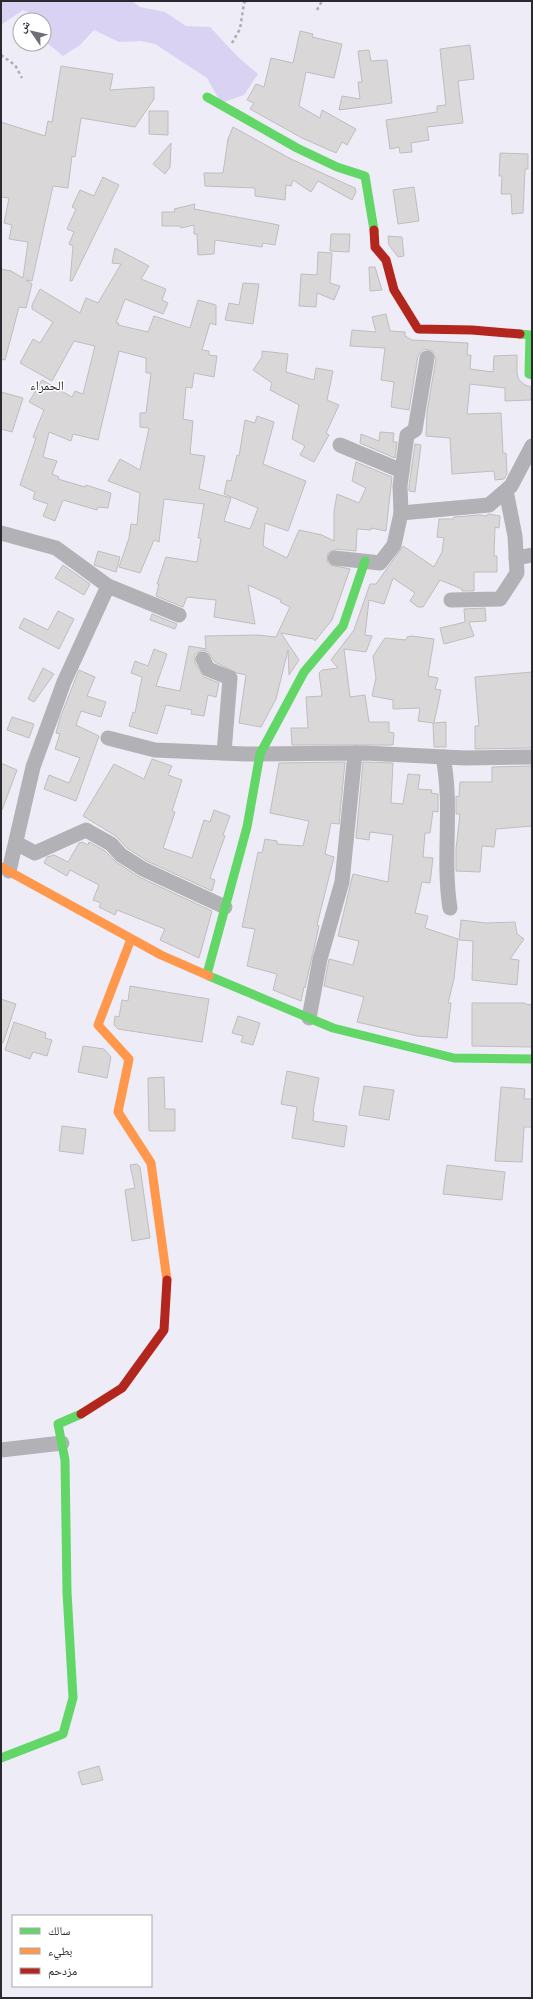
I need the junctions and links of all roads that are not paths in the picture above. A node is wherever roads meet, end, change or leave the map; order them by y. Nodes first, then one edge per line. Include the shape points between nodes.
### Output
1 (207, 97) dead end
2 (427, 358) dead end
3 (532, 375) edge
4 (340, 445) dead end
5 (532, 446) edge
6 (402, 471) junction
7 (506, 491) junction
8 (401, 513) junction
9 (1, 533) edge
10 (532, 555) edge
11 (335, 558) dead end
12 (516, 558) junction
13 (365, 561) junction
14 (108, 586) junction
15 (451, 600) dead end
16 (179, 614) dead end
17 (203, 659) dead end
18 (108, 738) dead end
19 (224, 753) junction
20 (355, 753) junction
21 (260, 754) junction
22 (443, 757) junction
23 (532, 757) edge
24 (16, 843) junction
25 (5, 869) edge
26 (225, 907) junction
27 (450, 908) dead end
28 (131, 939) junction
29 (207, 974) junction
30 (309, 1018) junction
31 (532, 1059) edge
32 (62, 1443) junction
33 (1, 1450) edge
34 (1, 1758) edge

1 - 3 street via 295,148 331,165 365,176 376,247 386,260 394,290 418,329 530,335
2 - 6 street via 415,430 407,435
4 - 6 street
5 - 7 street
6 - 8 street
7 - 8 street via 489,505
7 - 12 street via 515,536
8 - 13 street via 394,546 380,563
9 - 14 street via 56,548
10 - 12 street
11 - 13 street
12 - 15 street via 517,573 500,599
13 - 21 street via 344,626 304,672
14 - 16 street
14 - 24 street via 64,682 33,767
17 - 19 street via 208,669 230,678
18 - 19 street via 155,750
19 - 21 street
20 - 21 street
20 - 22 street
20 - 30 street via 342,882 320,959
21 - 26 street via 247,827
22 - 23 street
22 - 27 street via 448,781 446,883
24 - 25 street
24 - 26 street via 35,853 86,830 111,844 121,855 143,869
25 - 28 street
26 - 29 street
28 - 29 street
28 - 32 street via 98,1025 129,1059 118,1112 152,1163 167,1274 164,1330 122,1388 84,1413 58,1424
29 - 30 street
30 - 31 street via 333,1028 454,1058
32 - 33 street
32 - 34 street via 65,1460 67,1592 73,1698 63,1734

